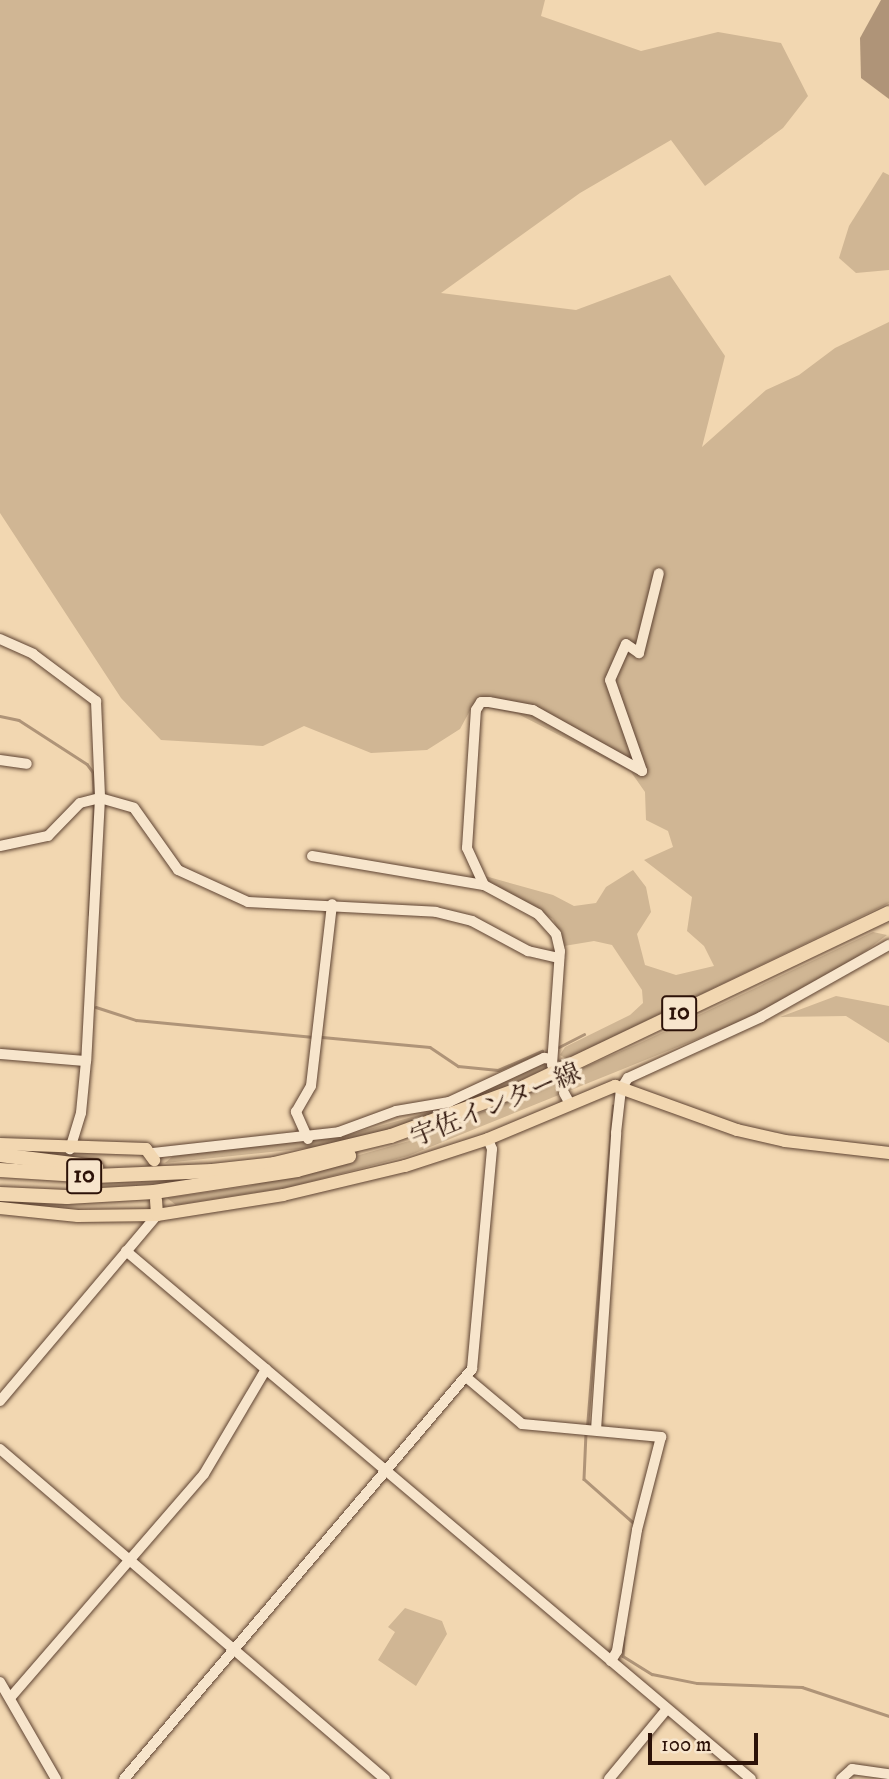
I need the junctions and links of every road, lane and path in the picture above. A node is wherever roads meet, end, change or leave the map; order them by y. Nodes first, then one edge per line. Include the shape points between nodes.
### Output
1 (659, 573) dead end
2 (0, 639) edge
3 (0, 760) edge
4 (27, 764) dead end
5 (100, 798) junction
6 (0, 846) edge
7 (312, 856) dead end
8 (484, 885) junction
9 (332, 904) junction
10 (889, 913) edge
11 (889, 945) edge
12 (559, 958) junction
13 (0, 1054) edge
14 (86, 1061) junction
15 (621, 1089) junction
16 (468, 1110) junction
17 (308, 1139) junction
18 (488, 1139) junction
19 (0, 1144) edge
20 (70, 1149) junction
21 (889, 1153) edge
22 (0, 1155) edge
23 (154, 1156) joint
24 (0, 1170) edge
25 (169, 1174) junction
26 (0, 1194) edge
27 (156, 1200) dead end
28 (0, 1208) edge
29 (157, 1215) junction
30 (126, 1251) junction
31 (266, 1369) junction
32 (466, 1377) junction
33 (0, 1401) edge
34 (596, 1430) junction
35 (0, 1449) edge
36 (386, 1470) junction
37 (130, 1560) junction
38 (234, 1650) junction
39 (611, 1661) junction
40 (0, 1682) edge
41 (10, 1698) junction
42 (667, 1709) junction
43 (889, 1774) edge
44 (56, 1779) edge
45 (124, 1779) edge
46 (385, 1779) edge
47 (609, 1779) edge
48 (751, 1779) edge
49 (841, 1779) edge

1 - 8 street via 639,653 625,644 610,680 642,771 533,710 481,702 476,710 466,839 472,866
2 - 5 street via 33,654 96,701
3 - 4 street
5 - 6 street via 80,803 48,836
5 - 9 street via 134,808 167,859 198,882 261,905
5 - 14 street
7 - 8 street
8 - 12 street via 546,921 559,943
9 - 12 street via 418,909 457,917 528,951
9 - 17 street via 311,1086 296,1112
10 - 16 highway, 10
11 - 15 street via 761,1017 638,1073
12 - 17 street via 552,1062 544,1058 449,1102 396,1111
13 - 14 street
14 - 20 street
15 - 18 main road, 宇佐インター線 via 567,1098
15 - 21 main road, 宇佐インター線 via 737,1130 785,1141
15 - 34 street
16 - 25 highway, 10 via 309,1156
16 - 26 highway via 354,1155 297,1170 122,1195
17 - 23 street
18 - 29 main road, 宇佐インター線 via 334,1184
18 - 32 street via 492,1149 476,1359
19 - 20 main road
20 - 23 main road via 146,1149
22 - 25 highway via 89,1167 150,1168
24 - 25 highway, 10 via 61,1175
27 - 29 main road
28 - 29 main road, 宇佐インター線 via 78,1216
29 - 30 street
30 - 31 street
30 - 33 street
31 - 36 street
31 - 37 street via 204,1474
32 - 34 street via 522,1424
32 - 36 street
34 - 39 street via 656,1434 662,1440 637,1530 617,1651
35 - 37 street
36 - 38 street
36 - 39 street
37 - 38 street
37 - 41 street
38 - 45 street
38 - 46 street
39 - 42 street
40 - 41 street
41 - 44 street
42 - 47 street
42 - 48 street
43 - 49 street via 852,1769

